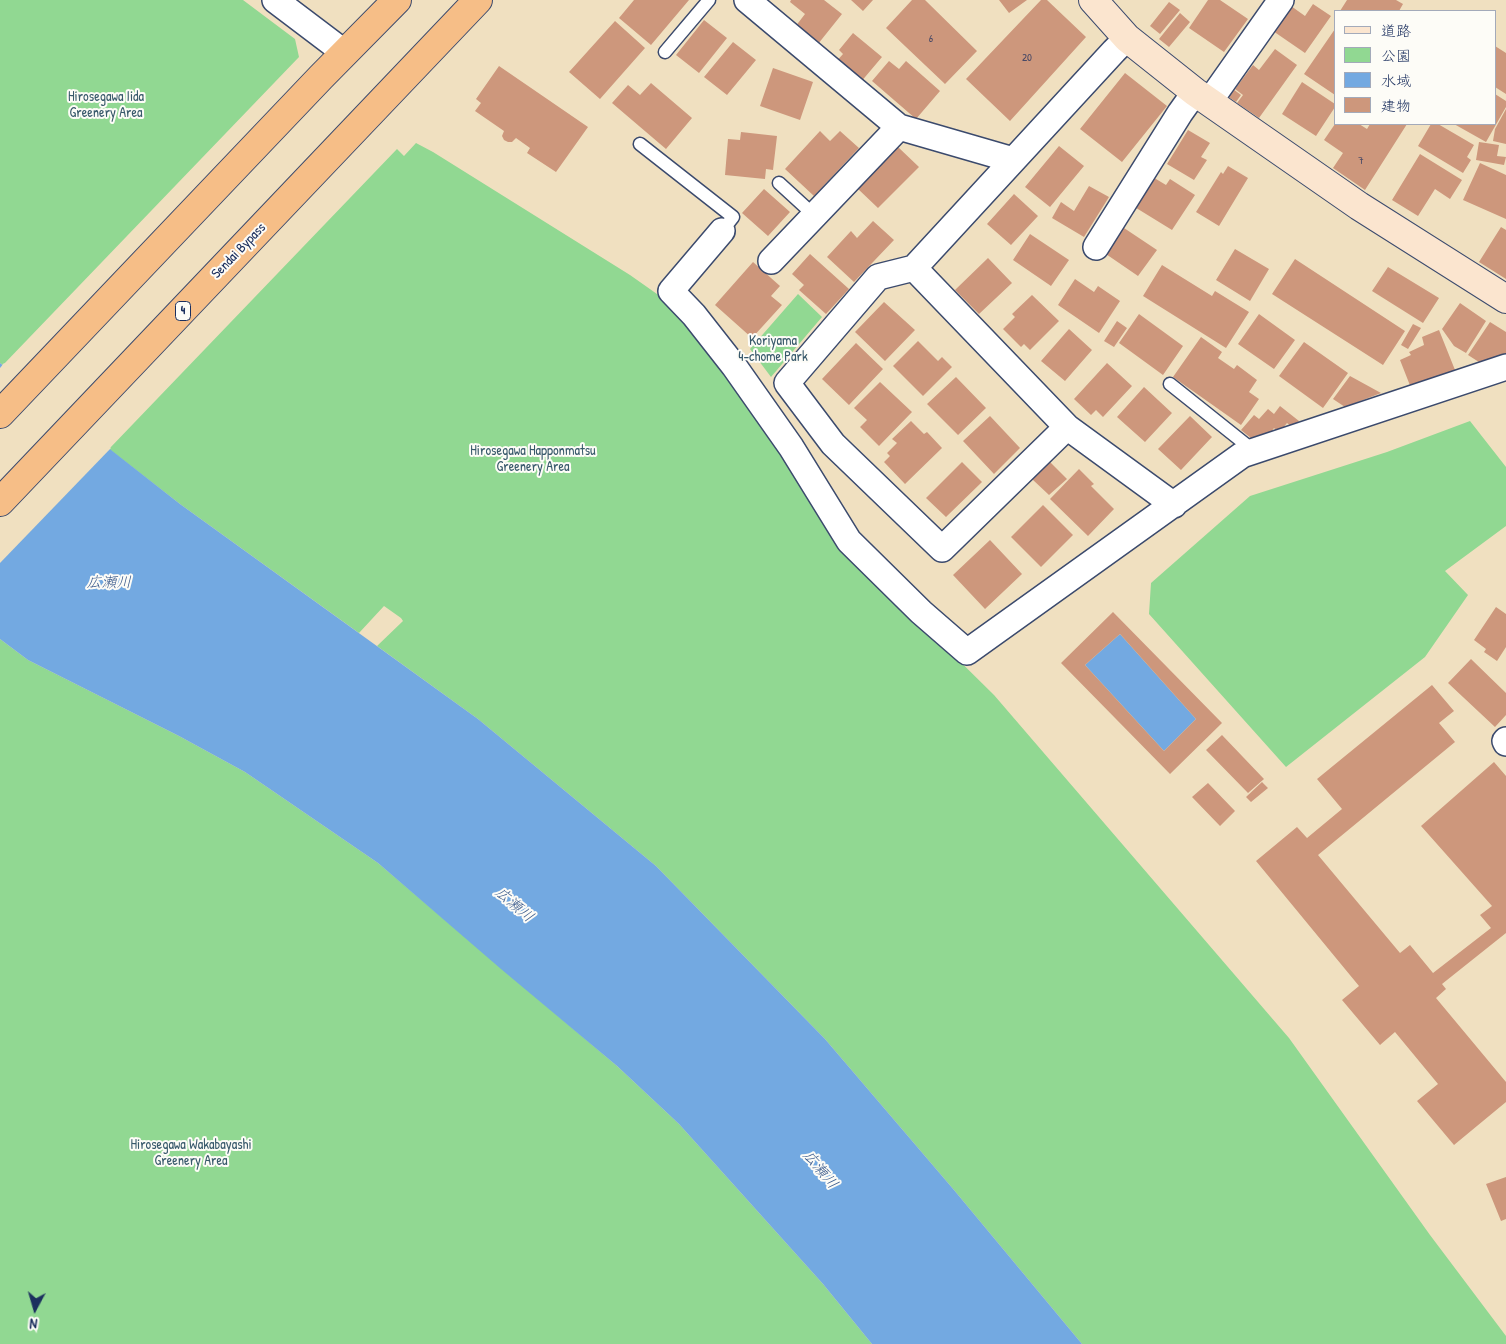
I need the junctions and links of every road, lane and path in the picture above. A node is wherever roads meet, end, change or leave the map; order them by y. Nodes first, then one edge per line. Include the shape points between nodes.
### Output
1 (275, 0) edge
2 (397, 0) edge
3 (478, 0) edge
4 (709, 0) edge
5 (747, 0) edge
6 (1093, 0) edge
7 (1281, 0) edge
8 (1127, 38) junction
9 (665, 52) dead end
10 (345, 53) junction
11 (1202, 97) junction
12 (899, 127) junction
13 (640, 144) dead end
14 (1013, 160) junction
15 (779, 183) dead end
16 (815, 216) junction
17 (722, 231) joint
18 (1096, 247) dead end
19 (771, 261) dead end
20 (914, 268) junction
21 (1506, 299) edge
22 (1506, 367) edge
23 (1170, 384) dead end
24 (0, 414) edge
25 (1066, 427) junction
26 (1254, 452) junction
27 (0, 502) edge
28 (1174, 505) junction

1 - 10 street
2 - 10 highway
3 - 27 highway, Sendai Bypass / 4
4 - 9 lane
5 - 12 street
6 - 8 street
7 - 11 street
8 - 11 street
8 - 14 street
10 - 24 highway
11 - 18 street via 1185,105
11 - 21 street via 1359,206
12 - 14 street
12 - 16 street
13 - 17 lane via 734,217
14 - 20 street
15 - 16 lane
16 - 19 street
17 - 28 street via 671,291 734,366 791,447 849,542 967,652
20 - 25 street
20 - 25 street via 878,277 786,383 833,444 942,549
22 - 26 street
23 - 26 lane
25 - 28 street
26 - 28 street via 1242,456

